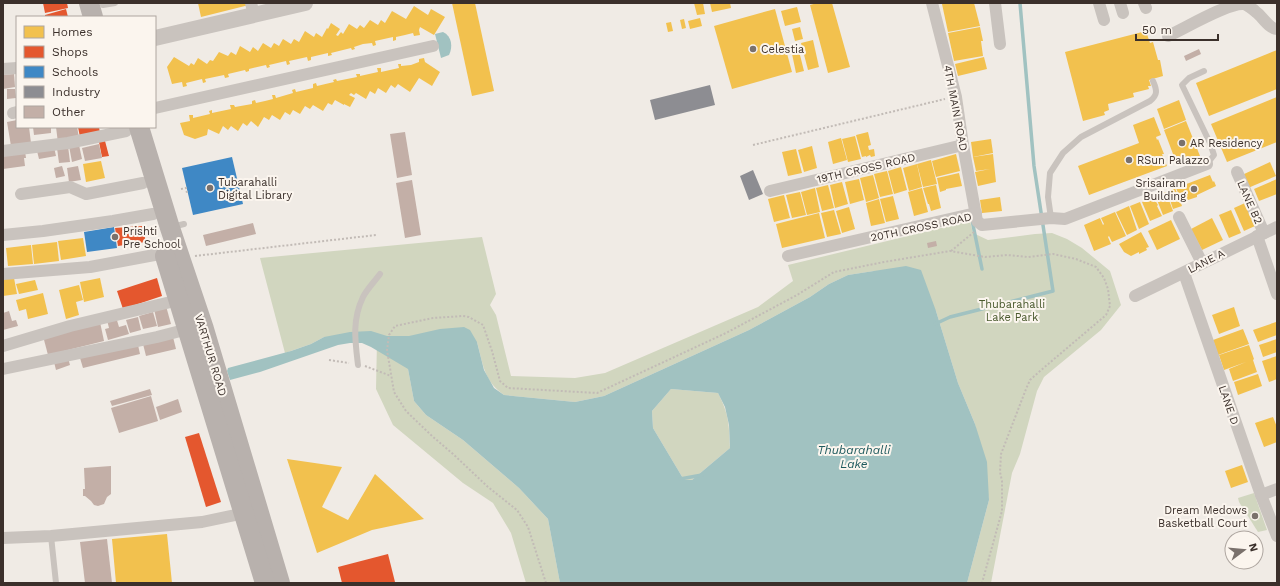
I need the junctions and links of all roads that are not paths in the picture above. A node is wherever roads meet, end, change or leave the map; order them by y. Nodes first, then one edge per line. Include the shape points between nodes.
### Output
1 (305, 3) edge
2 (932, 3) edge
3 (995, 3) edge
4 (1098, 3) edge
5 (252, 9) edge
6 (1104, 20) dead end
7 (1277, 29) edge
8 (1168, 36) dead end
9 (156, 38) edge
10 (1000, 44) dead end
11 (433, 46) dead end
12 (16, 68) edge
13 (3, 69) edge
14 (1204, 71) dead end
15 (1153, 81) dead end
16 (156, 108) edge
17 (130, 128) edge
18 (963, 145) junction
19 (3, 151) edge
20 (1207, 164) joint
21 (1237, 172) dead end
22 (143, 183) junction
23 (770, 191) dead end
24 (21, 194) dead end
25 (976, 213) junction
26 (153, 214) junction
27 (1179, 217) dead end
28 (1049, 219) junction
29 (1277, 227) edge
30 (1260, 234) junction
31 (3, 235) edge
32 (172, 255) junction
33 (788, 256) dead end
34 (1202, 263) junction
35 (1184, 273) junction
36 (3, 274) edge
37 (380, 274) dead end
38 (1277, 294) edge
39 (1135, 296) dead end
40 (179, 300) junction
41 (195, 327) junction
42 (3, 346) edge
43 (358, 365) dead end
44 (3, 369) edge
45 (1277, 489) edge
46 (1261, 495) junction
47 (250, 512) junction
48 (51, 536) junction
49 (1277, 536) edge
50 (3, 538) edge
51 (56, 583) edge
52 (265, 583) edge
53 (280, 583) edge

1 - 5 street
2 - 18 street, 4TH MAIN ROAD via 956,97
3 - 10 street
4 - 6 street
5 - 9 street
7 - 8 street via 1244,4 1219,10
11 - 16 street
12 - 13 street
14 - 20 lane via 1189,78 1182,85 1214,155
15 - 28 lane via 1157,88 1154,98 1081,138 1063,153 1050,174
17 - 19 street via 68,143
17 - 22 main road, VARTHUR ROAD
17 - 32 main road, VARTHUR ROAD via 177,226
18 - 23 street, 19TH CROSS ROAD
18 - 25 street, 4TH MAIN ROAD
20 - 28 street, 20TH CROSS ROAD via 1065,219
21 - 30 street, LANE B2
22 - 24 street via 86,194 70,187
22 - 26 main road, VARTHUR ROAD
25 - 28 street, 20TH CROSS ROAD via 977,221 982,225
25 - 33 street, 20TH CROSS ROAD
26 - 31 street via 105,223
26 - 32 main road, VARTHUR ROAD
27 - 34 street
29 - 30 street, LANE A
30 - 34 street, LANE A
30 - 38 street, LANE B2
32 - 36 street via 90,267
32 - 40 main road, VARTHUR ROAD
32 - 41 main road, VARTHUR ROAD
34 - 35 street, LANE A
35 - 39 street, LANE A
35 - 46 street, LANE D
37 - 43 lane via 363,296 355,320
40 - 41 main road, VARTHUR ROAD
40 - 42 street via 70,326
41 - 44 street
41 - 47 main road, VARTHUR ROAD
45 - 46 street
46 - 49 street, LANE D
47 - 48 street via 202,522
47 - 52 main road, VARTHUR ROAD
47 - 53 main road, VARTHUR ROAD
48 - 50 street
48 - 51 lane

